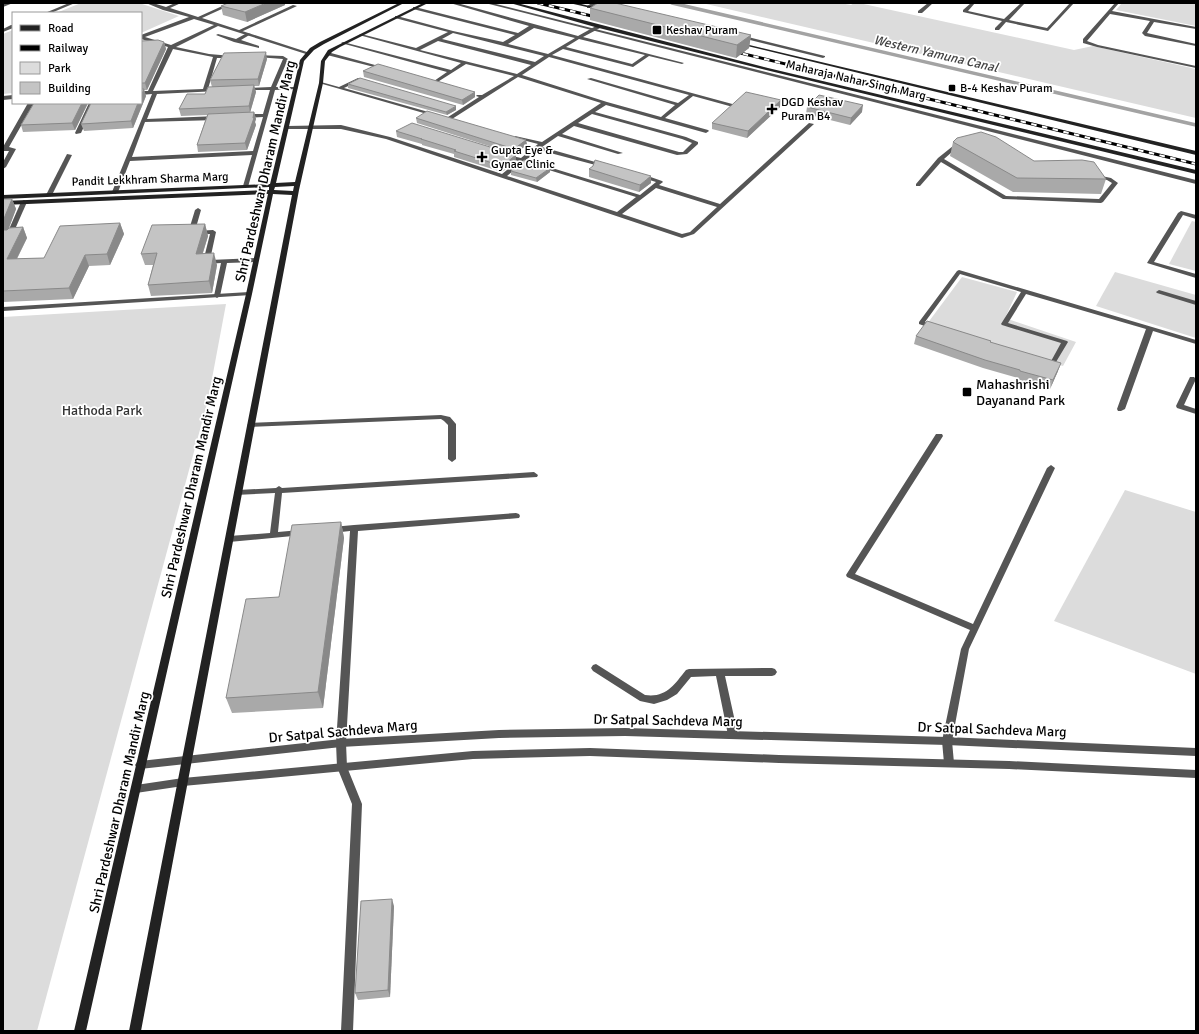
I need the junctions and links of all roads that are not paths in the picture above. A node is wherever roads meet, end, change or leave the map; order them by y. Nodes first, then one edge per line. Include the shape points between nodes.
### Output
1 (11, 3) edge
2 (62, 3) edge
3 (148, 3) edge
4 (179, 3) edge
5 (233, 3) edge
6 (402, 3) edge
7 (426, 3) edge
8 (452, 3) edge
9 (487, 3) edge
10 (512, 3) edge
11 (571, 3) edge
12 (596, 3) edge
13 (932, 3) edge
14 (973, 3) edge
15 (1023, 3) edge
16 (1072, 3) edge
17 (1117, 3) edge
18 (71, 4) edge
19 (3, 6) edge
20 (295, 6) dead end
21 (589, 7) junction
22 (165, 8) junction
23 (415, 8) junction
24 (606, 10) edge
25 (51, 12) edge
26 (920, 12) dead end
27 (1109, 12) junction
28 (550, 14) junction
29 (397, 17) junction
30 (544, 17) junction
31 (195, 18) junction
32 (1153, 20) junction
33 (1006, 21) junction
34 (580, 22) junction
35 (217, 25) junction
36 (574, 25) junction
37 (532, 26) junction
38 (3, 27) edge
39 (11, 27) edge
40 (598, 27) junction
41 (1196, 28) edge
42 (997, 29) dead end
43 (592, 30) junction
44 (3, 31) edge
45 (239, 31) junction
46 (452, 32) junction
47 (249, 34) junction
48 (732, 34) edge
49 (218, 35) dead end
50 (361, 35) junction
51 (519, 35) junction
52 (142, 37) edge
53 (142, 37) edge
54 (577, 37) junction
55 (437, 39) junction
56 (236, 41) junction
57 (733, 42) edge
58 (343, 43) junction
59 (504, 44) junction
60 (1196, 45) edge
61 (562, 46) junction
62 (171, 47) junction
63 (257, 47) dead end
64 (416, 50) junction
65 (308, 53) junction
66 (329, 54) junction
67 (648, 55) junction
68 (251, 56) edge
69 (547, 56) junction
70 (215, 57) junction
71 (236, 57) edge
72 (823, 57) dead end
73 (466, 62) junction
74 (682, 63) dead end
75 (535, 64) junction
76 (1196, 67) edge
77 (390, 70) edge
78 (452, 72) junction
79 (768, 72) junction
80 (519, 76) junction
81 (589, 79) dead end
82 (428, 80) edge
83 (436, 82) junction
84 (321, 83) junction
85 (375, 83) edge
86 (443, 84) edge
87 (273, 88) junction
88 (296, 88) junction
89 (340, 88) junction
90 (220, 90) edge
91 (235, 90) edge
92 (205, 91) junction
93 (152, 92) junction
94 (142, 93) edge
95 (470, 93) edge
96 (693, 95) junction
97 (483, 98) junction
98 (605, 103) junction
99 (30, 104) edge
100 (92, 104) edge
101 (680, 105) junction
102 (733, 105) edge
103 (457, 107) edge
104 (464, 109) junction
105 (591, 112) junction
106 (266, 116) junction
107 (235, 117) edge
108 (220, 118) edge
109 (448, 119) junction
110 (661, 119) junction
111 (143, 121) junction
112 (462, 123) edge
113 (574, 124) junction
114 (811, 124) dead end
115 (310, 126) junction
116 (1008, 126) junction
117 (287, 128) junction
118 (706, 131) dead end
119 (78, 133) dead end
120 (557, 134) junction
121 (1000, 135) junction
122 (514, 136) edge
123 (964, 142) edge
124 (541, 146) junction
125 (4, 149) edge
126 (255, 153) junction
127 (501, 153) edge
128 (620, 153) dead end
129 (1196, 153) edge
130 (69, 155) dead end
131 (128, 159) junction
132 (940, 159) junction
133 (523, 160) junction
134 (3, 166) edge
135 (612, 168) edge
136 (1196, 172) edge
137 (1087, 173) edge
138 (634, 174) edge
139 (504, 176) junction
140 (1196, 182) edge
141 (918, 185) dead end
142 (246, 186) junction
143 (655, 186) junction
144 (272, 189) junction
145 (297, 189) junction
146 (115, 192) junction
147 (49, 195) junction
148 (3, 197) edge
149 (641, 197) junction
150 (24, 202) junction
151 (3, 203) edge
152 (721, 206) junction
153 (198, 210) dead end
154 (618, 214) junction
155 (1196, 217) edge
156 (9, 238) edge
157 (256, 260) junction
158 (224, 262) junction
159 (1196, 276) edge
160 (1025, 292) junction
161 (1159, 292) dead end
162 (249, 294) junction
163 (217, 296) junction
164 (1196, 303) edge
165 (3, 309) edge
166 (1150, 329) junction
167 (943, 330) edge
168 (1196, 342) edge
169 (1037, 361) edge
170 (1192, 379) dead end
171 (1121, 408) dead end
172 (1196, 412) edge
173 (251, 425) junction
174 (939, 436) dead end
175 (452, 459) dead end
176 (1051, 468) dead end
177 (534, 475) dead end
178 (279, 490) junction
179 (238, 492) junction
180 (516, 516) dead end
181 (354, 528) junction
182 (325, 531) edge
183 (310, 532) edge
184 (274, 535) junction
185 (229, 539) junction
186 (974, 628) junction
187 (596, 668) dead end
188 (772, 672) dead end
189 (720, 673) junction
190 (733, 735) junction
191 (946, 741) junction
192 (341, 743) junction
193 (1196, 752) edge
194 (186, 759) junction
195 (949, 763) junction
196 (140, 765) junction
197 (342, 767) junction
198 (1196, 774) edge
199 (183, 782) junction
200 (136, 789) junction
201 (80, 1031) edge
202 (134, 1031) edge
203 (347, 1031) edge

1 - 19 street
2 - 18 street
3 - 22 street
4 - 22 street
5 - 31 street
6 - 65 main road, Shri Pardeshwar Dharam Mandir Marg via 322,43
7 - 23 main road
8 - 37 street
9 - 30 street
10 - 28 main road, Maharaja Nahar Singh Marg
11 - 21 main road
12 - 21 street
13 - 26 street
14 - 33 street via 965,11
15 - 33 street
16 - 33 street via 1048,30
17 - 27 street
18 - 25 street
20 - 45 street
21 - 24 main road
22 - 31 street
23 - 29 main road
23 - 51 street
27 - 32 street
27 - 76 street via 1085,42
28 - 30 street
28 - 34 main road, Maharaja Nahar Singh Marg
29 - 46 street
29 - 50 main road
30 - 36 street
31 - 35 street
31 - 52 street
32 - 41 street
32 - 60 street via 1144,33 1147,35
33 - 42 street
34 - 36 street
34 - 40 main road, Maharaja Nahar Singh Marg
35 - 45 street
35 - 62 street
36 - 43 street
37 - 51 street
37 - 54 street
38 - 39 street
39 - 44 street
40 - 43 street
40 - 79 main road, Maharaja Nahar Singh Marg
43 - 54 street
43 - 79 street
45 - 47 street
46 - 55 street
46 - 59 street
47 - 56 street
47 - 65 street
48 - 72 street
49 - 56 street
50 - 58 main road
50 - 64 street
51 - 59 street
53 - 62 street
54 - 61 street
54 - 67 street
55 - 64 street
55 - 75 street
56 - 63 street
57 - 129 main road, Maharaja Nahar Singh Marg
58 - 66 main road
58 - 78 street
59 - 69 street
61 - 67 street via 633,66
61 - 69 street
62 - 70 street
62 - 93 street
64 - 73 street
65 - 88 main road, Shri Pardeshwar Dharam Mandir Marg via 302,61
66 - 77 street
66 - 84 main road via 323,61
67 - 74 street
68 - 87 street via 283,56 286,59
69 - 75 street
69 - 96 street
70 - 71 street
70 - 92 street
73 - 78 street
73 - 80 street
75 - 80 street
78 - 83 street
79 - 116 main road, Maharaja Nahar Singh Marg
79 - 121 street
80 - 97 street
80 - 98 street
81 - 101 street
82 - 83 street
83 - 86 street
84 - 89 street
84 - 115 main road
85 - 89 street via 358,79
87 - 88 street
87 - 91 street
87 - 106 street
88 - 117 main road, Shri Pardeshwar Dharam Mandir Marg
89 - 109 street
90 - 92 street
92 - 93 street
93 - 94 street
93 - 111 street
95 - 97 street
96 - 101 street
96 - 102 street
97 - 104 street
98 - 105 street
98 - 110 street
99 - 125 street
100 - 119 street
101 - 110 street
103 - 104 street
104 - 109 street
105 - 113 street
105 - 113 street via 696,143 685,153 680,154
106 - 107 street
106 - 126 street
108 - 111 street
109 - 112 street
110 - 118 street
111 - 131 street
113 - 120 street
114 - 152 street
115 - 117 street
115 - 139 street via 341,127 391,136
115 - 145 main road
116 - 121 street
116 - 136 main road, Maharaja Nahar Singh Marg
117 - 144 main road, Shri Pardeshwar Dharam Mandir Marg
120 - 124 street
120 - 128 street
121 - 140 street
122 - 124 street
123 - 132 street via 960,142
124 - 133 street
124 - 135 street
125 - 134 street via 13,149
126 - 131 street
126 - 142 street
127 - 133 street
130 - 147 street
131 - 146 street
132 - 137 street via 1005,198 1101,201 1115,183
132 - 141 street
133 - 139 street
133 - 149 street
138 - 143 street via 660,182
139 - 154 street
142 - 144 main road, Pandit Lekkhram Sharma Marg
142 - 146 main road, Pandit Lekkhram Sharma Marg
143 - 149 street
143 - 152 street
144 - 145 main road, Pandit Lekkhram Sharma Marg
144 - 150 main road, Pandit Lekkhram Sharma Marg
144 - 157 main road, Shri Pardeshwar Dharam Mandir Marg
145 - 173 main road
146 - 147 main road, Pandit Lekkhram Sharma Marg
147 - 148 main road, Pandit Lekkhram Sharma Marg
149 - 154 street
150 - 151 main road, Pandit Lekkhram Sharma Marg
150 - 156 street
152 - 154 street via 692,233 682,236
153 - 158 street via 191,232 213,232 206,262
155 - 159 street via 1181,213 1150,263
157 - 158 street
157 - 162 main road, Shri Pardeshwar Dharam Mandir Marg
158 - 163 street
160 - 166 street
160 - 167 street via 959,272 921,323
160 - 169 street via 1004,324 1065,342 1051,366
161 - 164 street
162 - 163 street
162 - 196 main road, Shri Pardeshwar Dharam Mandir Marg
163 - 165 street
166 - 168 street
166 - 171 street
170 - 172 street via 1180,406
173 - 175 street via 447,418 452,424
173 - 179 main road
174 - 186 street via 850,575
176 - 186 street
177 - 178 street
178 - 179 street
178 - 184 street
179 - 185 main road
180 - 181 street
181 - 182 street
181 - 192 street
183 - 184 street
184 - 185 street
185 - 194 main road
186 - 191 street via 964,649
187 - 189 street via 642,698 654,700 674,691 689,673
188 - 189 street
189 - 190 street
190 - 191 street, Dr Satpal Sachdeva Marg
190 - 192 street, Dr Satpal Sachdeva Marg via 625,732 499,734
191 - 193 street, Dr Satpal Sachdeva Marg
191 - 195 street
192 - 194 street, Dr Satpal Sachdeva Marg
192 - 197 street
194 - 196 street, Dr Satpal Sachdeva Marg
194 - 199 main road
195 - 197 street via 590,752 473,755
195 - 198 street
196 - 200 main road, Shri Pardeshwar Dharam Mandir Marg
197 - 199 street
197 - 203 street via 357,804
199 - 200 street
199 - 202 main road
200 - 201 main road, Shri Pardeshwar Dharam Mandir Marg

